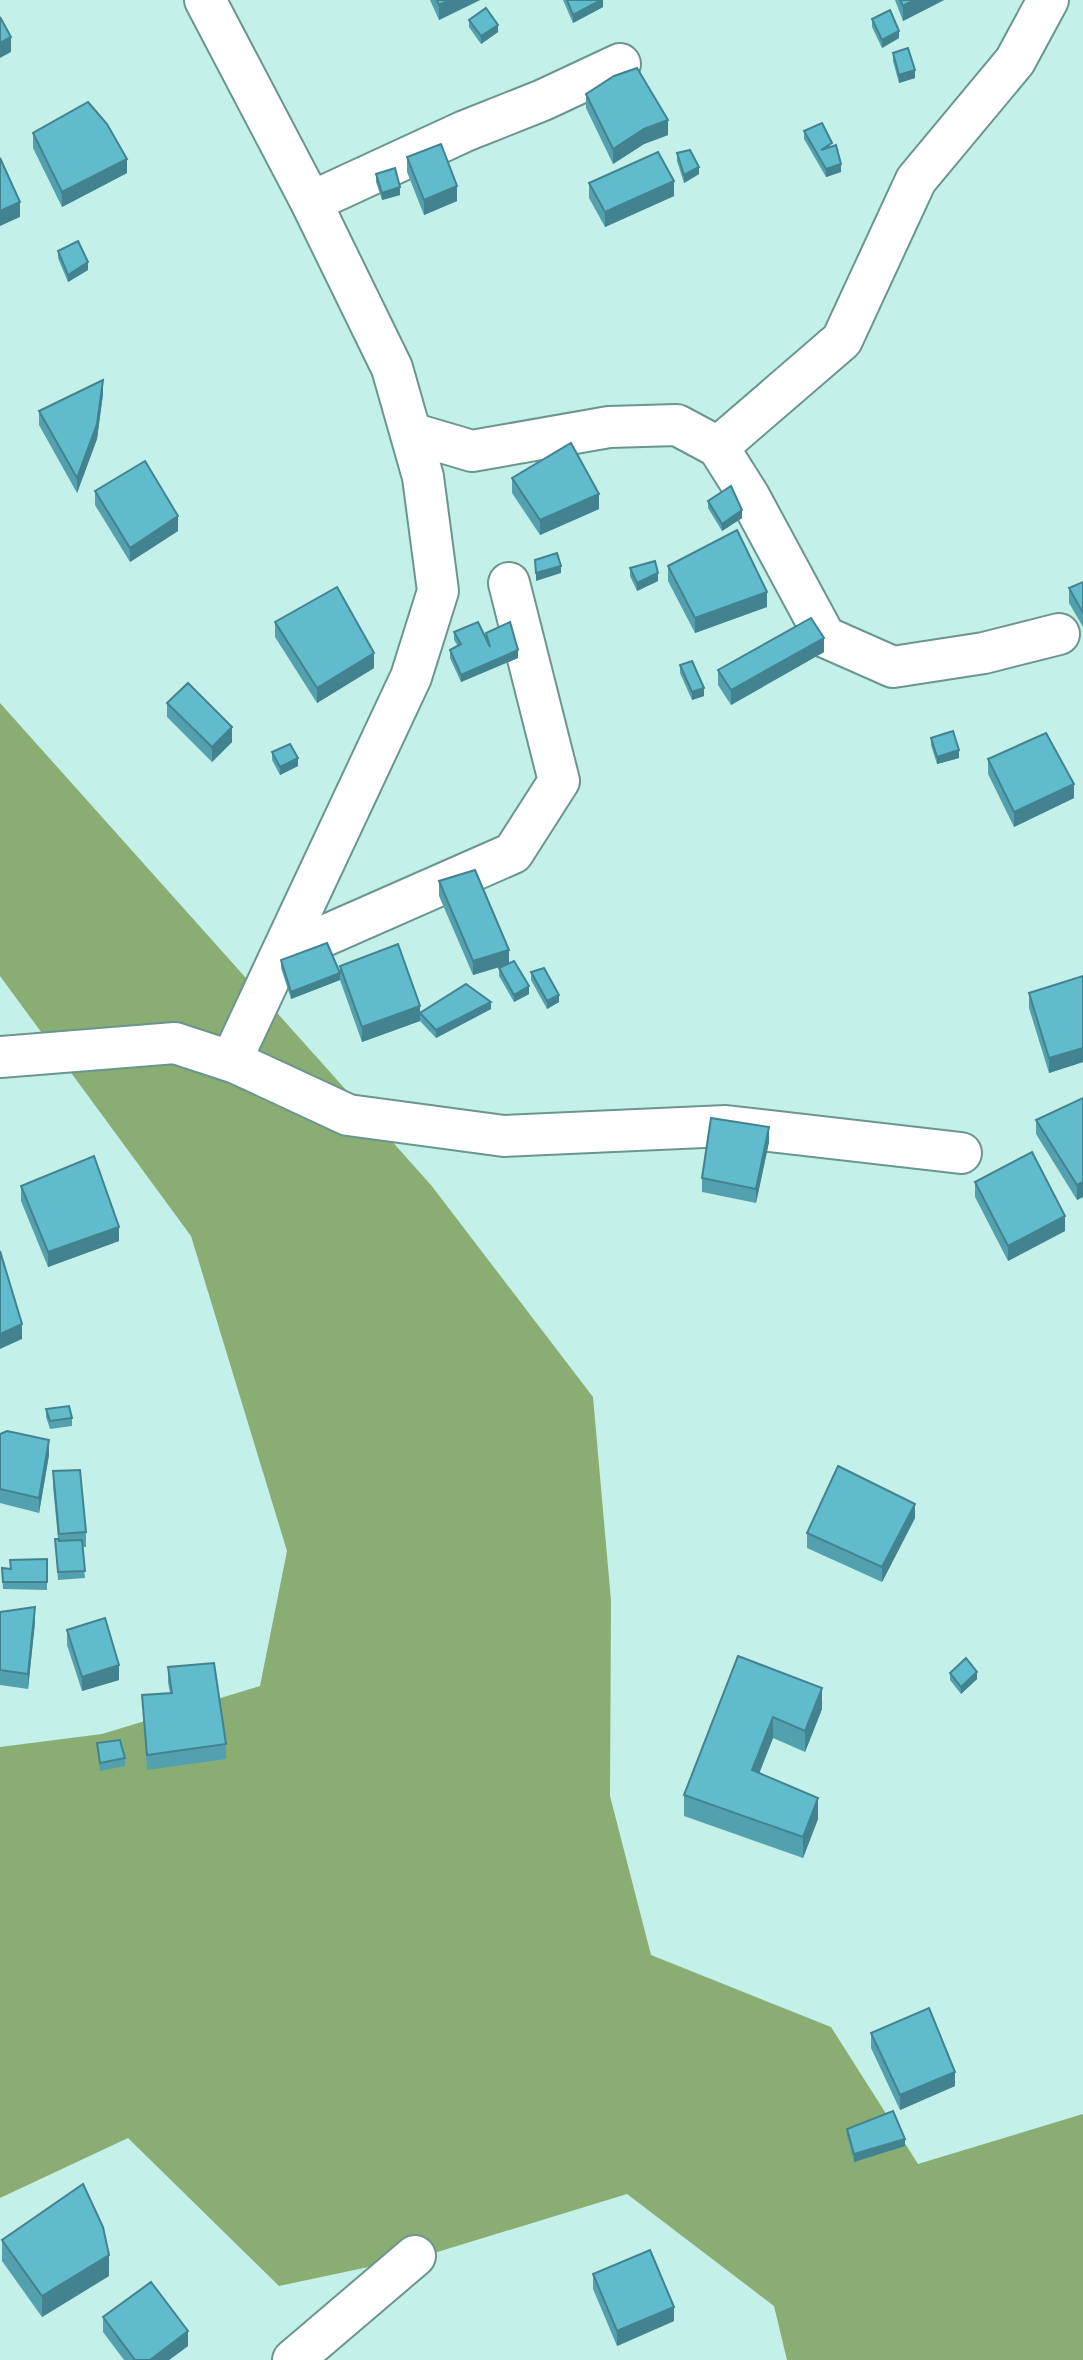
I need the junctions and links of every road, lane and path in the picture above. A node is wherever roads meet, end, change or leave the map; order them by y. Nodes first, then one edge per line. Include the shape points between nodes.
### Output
1 (205, 0) edge
2 (1048, 0) edge
3 (620, 64) dead end
4 (311, 202) junction
5 (411, 433) junction
6 (718, 447) junction
7 (509, 583) dead end
8 (1059, 634) dead end
9 (281, 955) junction
10 (0, 1057) edge
11 (231, 1061) junction
12 (961, 1153) dead end
13 (415, 2256) dead end
14 (293, 2360) edge

1 - 4 street
2 - 6 street via 1015,61 916,180 842,340
3 - 4 street
4 - 5 street via 392,368
5 - 6 street via 472,451 609,427 677,425
5 - 9 street via 423,477 438,591 411,677
6 - 8 street via 825,637 893,667 984,653
7 - 9 street via 559,781 513,853
9 - 11 street
10 - 11 street via 175,1043
11 - 12 street via 348,1115 504,1136 726,1126
13 - 14 street

